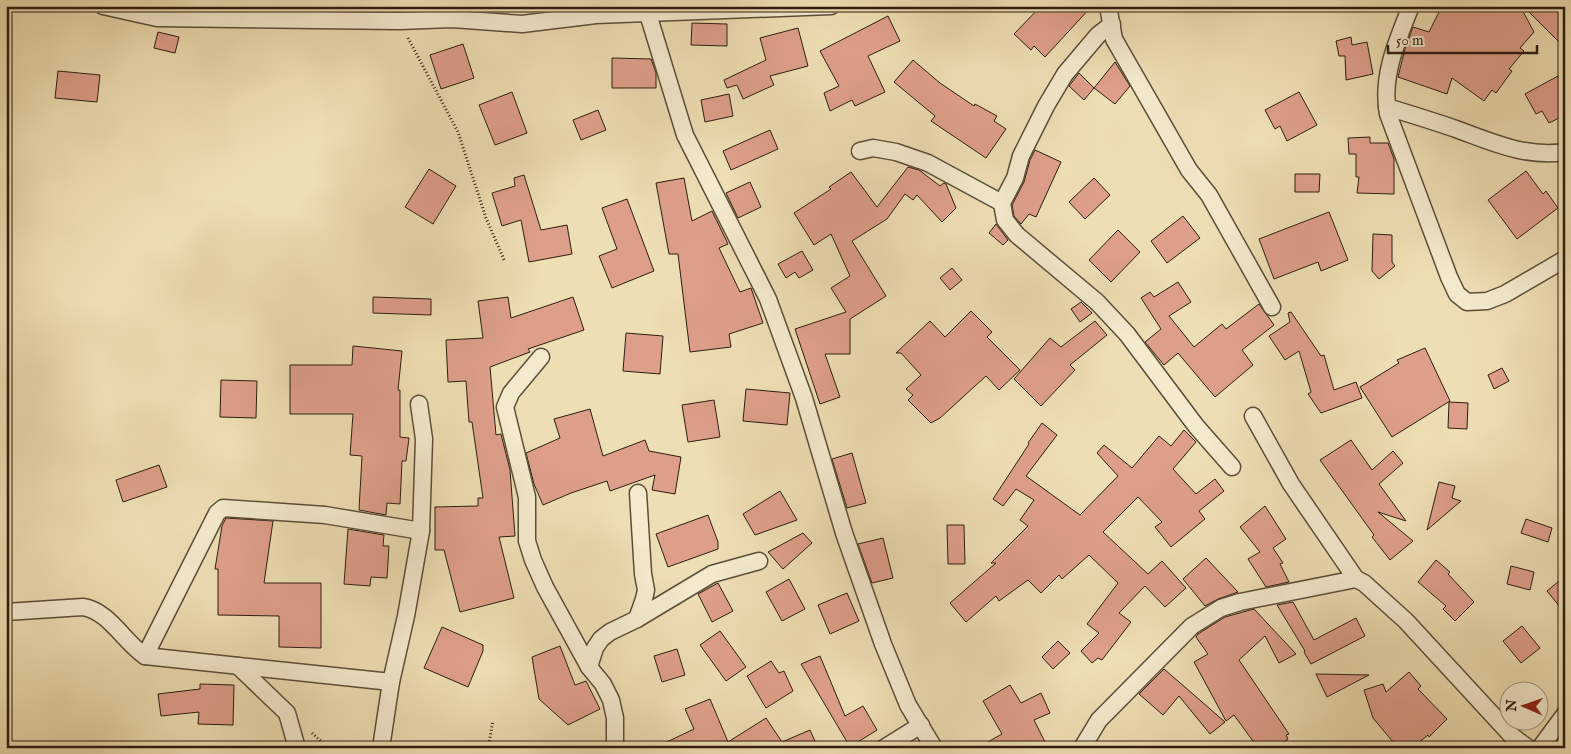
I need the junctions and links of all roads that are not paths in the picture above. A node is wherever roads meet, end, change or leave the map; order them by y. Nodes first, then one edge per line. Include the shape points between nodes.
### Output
1 (103, 6) edge
2 (829, 6) edge
3 (1108, 6) edge
4 (1410, 6) edge
5 (129, 9) edge
6 (455, 13) edge
7 (648, 14) junction
8 (1112, 24) junction
9 (1386, 107) junction
10 (860, 151) dead end
11 (1565, 152) edge
12 (1002, 203) junction
13 (1565, 259) edge
14 (1272, 307) dead end
15 (541, 357) dead end
16 (419, 404) dead end
17 (1253, 416) dead end
18 (1232, 467) dead end
19 (638, 494) dead end
20 (421, 531) junction
21 (759, 561) dead end
22 (1356, 580) junction
23 (6, 612) edge
24 (637, 619) junction
25 (146, 656) junction
26 (238, 666) junction
27 (588, 667) junction
28 (392, 682) junction
29 (1565, 714) edge
30 (921, 726) junction
31 (297, 748) edge
32 (381, 748) edge
33 (615, 748) edge
34 (884, 748) edge
35 (934, 748) edge
36 (1082, 748) edge
37 (1528, 748) edge
38 (1540, 748) edge

1 - 5 street
2 - 7 street
3 - 8 street
4 - 9 street via 1391,60
5 - 6 street via 156,18 400,21
6 - 7 street via 522,24 596,15
7 - 30 street via 685,135 768,299 804,398 844,533 883,644 908,705
8 - 12 street via 1098,35 1060,82 1021,156 1015,178
8 - 14 street via 1114,39 1189,170 1209,195
9 - 11 street via 1500,146 1525,152
9 - 13 street via 1457,294 1467,302 1486,301 1505,294
10 - 12 street via 873,148 896,152 928,163
12 - 18 street via 1005,220 1017,235 1098,302
15 - 27 street via 511,393 505,407 526,497 527,541 533,560
16 - 20 street via 424,439
17 - 22 street via 1291,484
19 - 24 street via 646,590
20 - 25 street via 325,515 223,508 217,513
20 - 28 street
21 - 24 street via 712,574
22 - 36 street via 1221,608 1192,626 1099,720
22 - 37 street via 1364,583 1406,622 1512,736
23 - 25 street via 90,608 107,619 134,649
24 - 27 street via 601,638
25 - 26 street
26 - 28 street
26 - 31 street via 287,713
27 - 33 street via 603,684 611,700
28 - 32 street
29 - 38 street
30 - 34 street
30 - 35 street

